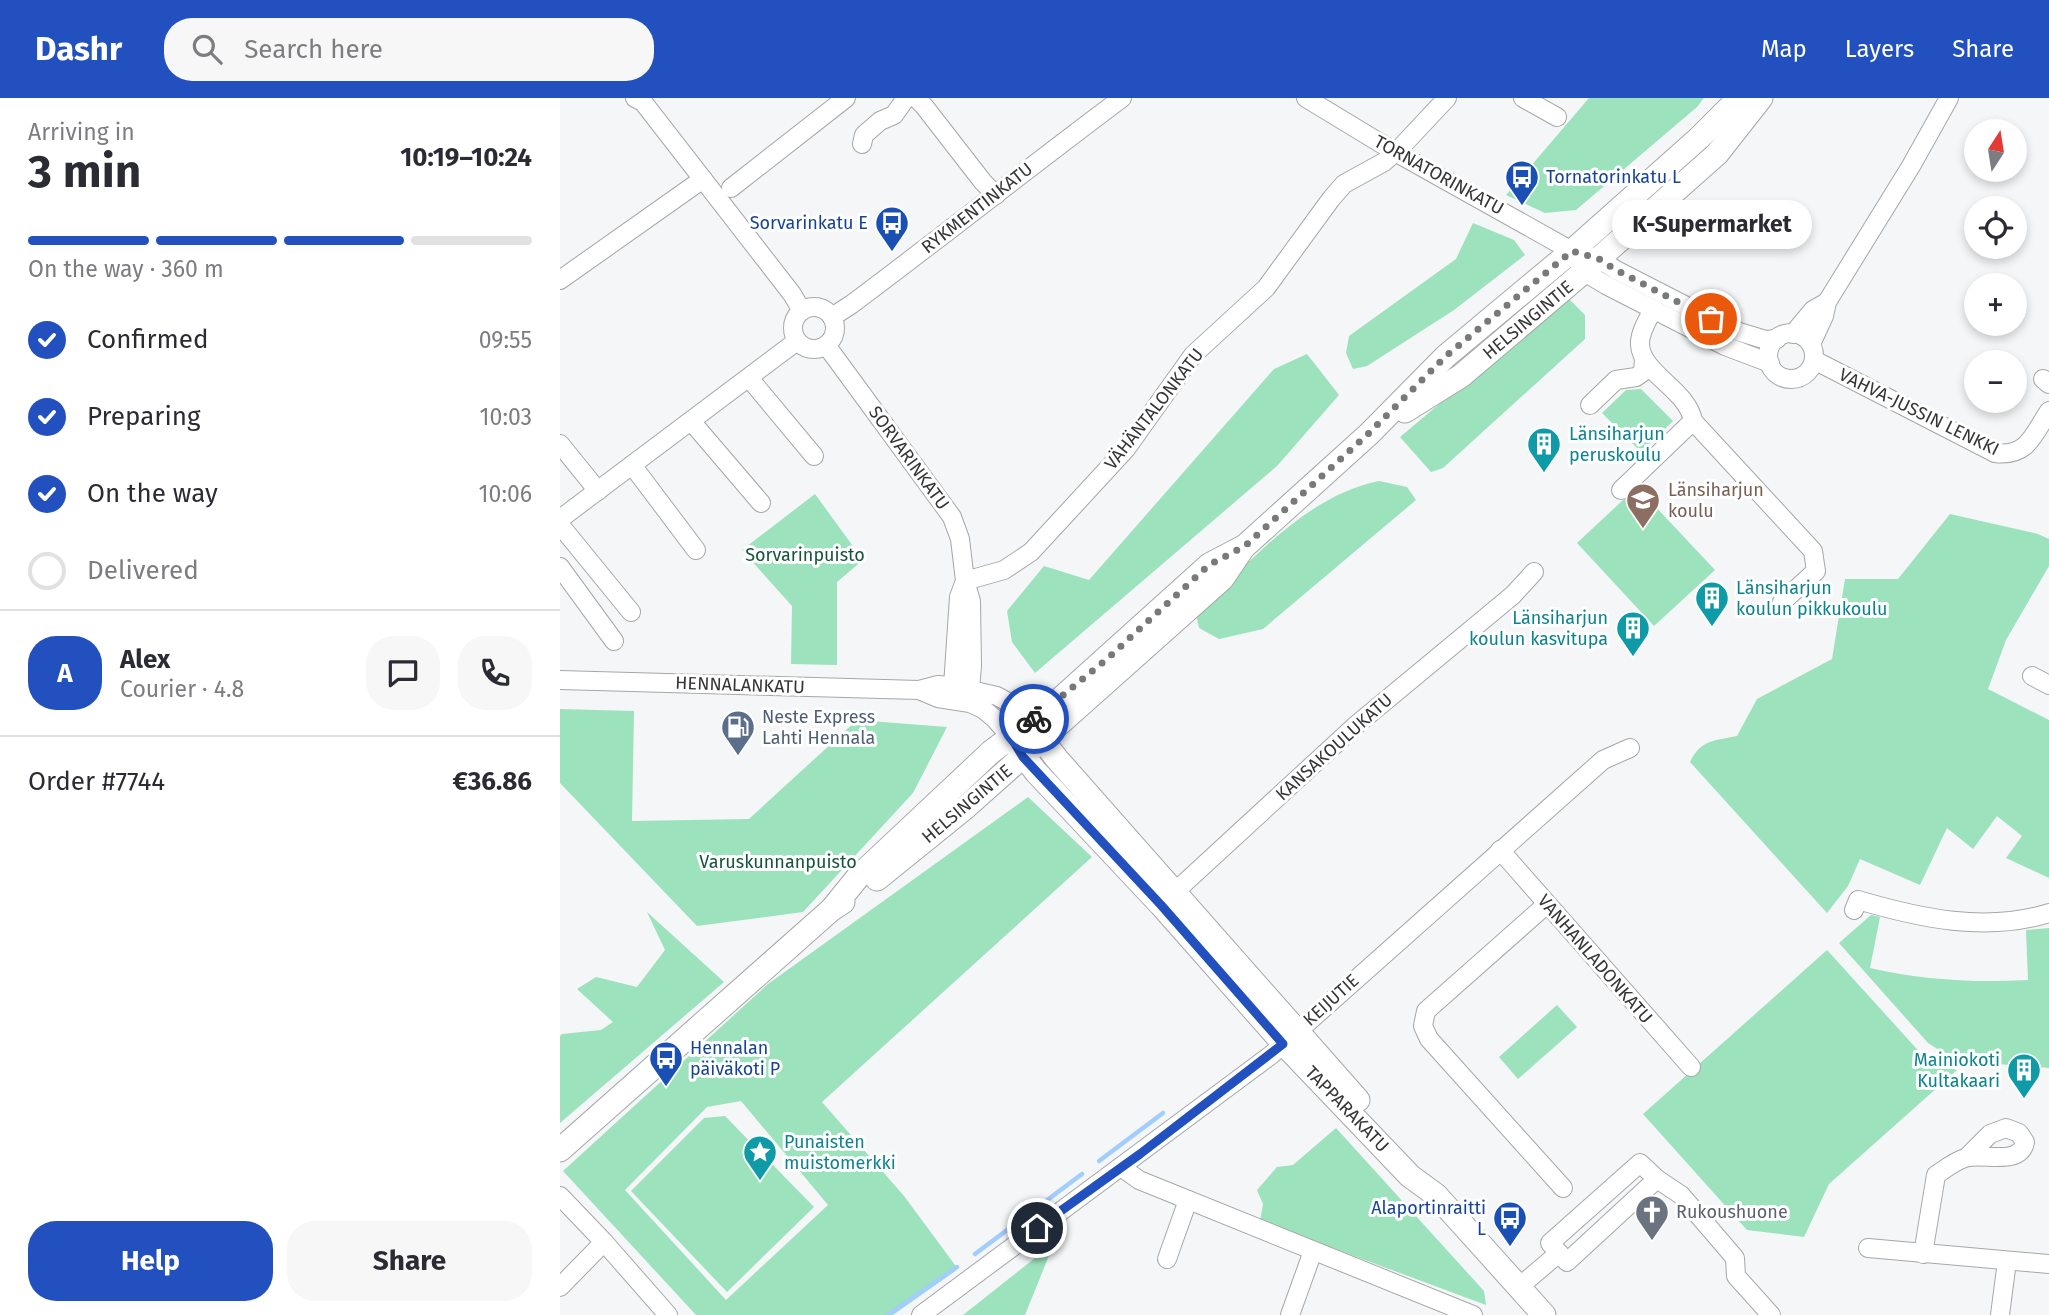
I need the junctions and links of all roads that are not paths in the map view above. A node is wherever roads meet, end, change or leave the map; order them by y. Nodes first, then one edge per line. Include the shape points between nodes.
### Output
1 (635, 98) edge
2 (846, 98) edge
3 (906, 98) edge
4 (916, 98) edge
5 (1122, 98) edge
6 (1306, 98) edge
7 (1447, 98) edge
8 (1523, 98) edge
9 (1739, 98) edge
10 (1761, 98) edge
11 (1949, 98) edge
12 (1557, 117) dead end
13 (863, 144) dead end
14 (1395, 152) junction
15 (703, 180) junction
16 (731, 188) dead end
17 (996, 195) junction
18 (1572, 251) junction
19 (1591, 265) junction
20 (560, 280) edge
21 (1827, 302) junction
22 (1653, 309) junction
23 (802, 310) junction
24 (832, 317) junction
25 (1785, 336) junction
26 (797, 341) junction
27 (826, 345) junction
28 (1812, 352) junction
29 (1644, 359) junction
30 (1770, 363) junction
31 (749, 378) junction
32 (1590, 405) dead end
33 (2049, 411) edge
34 (691, 421) junction
35 (1693, 421) junction
36 (1368, 434) junction
37 (560, 444) edge
38 (814, 456) dead end
39 (632, 465) junction
40 (1622, 490) dead end
41 (598, 491) junction
42 (761, 503) dead end
43 (560, 519) edge
44 (560, 525) edge
45 (696, 550) dead end
46 (560, 567) edge
47 (1534, 572) dead end
48 (965, 581) junction
49 (1782, 602) dead end
50 (631, 612) dead end
51 (614, 641) dead end
52 (2032, 676) dead end
53 (560, 680) edge
54 (2049, 685) edge
55 (961, 692) junction
56 (1027, 733) junction
57 (1630, 748) dead end
58 (1023, 757) junction
59 (1500, 850) junction
60 (1167, 899) junction
61 (1547, 904) junction
62 (832, 909) junction
63 (1854, 910) dead end
64 (2049, 913) edge
65 (1290, 1037) junction
66 (1690, 1067) dead end
67 (560, 1150) edge
68 (1967, 1157) dead end
69 (1121, 1167) junction
70 (1657, 1179) junction
71 (1563, 1188) dead end
72 (560, 1196) edge
73 (1188, 1200) junction
74 (604, 1242) junction
75 (1868, 1248) dead end
76 (1313, 1251) junction
77 (1559, 1253) junction
78 (1923, 1254) junction
79 (1167, 1259) dead end
80 (2007, 1261) junction
81 (2049, 1264) edge
82 (560, 1287) edge
83 (1519, 1287) junction
84 (1466, 1313) edge
85 (668, 1315) edge
86 (921, 1315) edge
87 (1290, 1315) edge
88 (1544, 1315) edge
89 (1771, 1315) edge
90 (2000, 1315) edge

1 - 15 street via 643,102
2 - 16 street
3 - 13 street via 894,115 864,135
4 - 17 street
5 - 17 street, RYKMENTINKATU
6 - 14 street, TORNATORINKATU
7 - 14 street, VÄHÄNTALONKATU
8 - 12 street
9 - 18 main road, HELSINGINTIE
10 - 19 main road, HELSINGINTIE via 1717,153
11 - 21 street
14 - 18 street, TORNATORINKATU
14 - 48 street, VÄHÄNTALONKATU via 1344,184 1266,288 1193,355 1126,449 1031,552 1004,570
15 - 20 street
15 - 23 street
17 - 24 street, RYKMENTINKATU
18 - 19 street
18 - 36 main road, HELSINGINTIE via 1446,356
19 - 22 street
19 - 25 street via 1637,281 1733,330 1766,340
19 - 36 main road, HELSINGINTIE via 1461,376
21 - 25 street
21 - 28 street
22 - 29 street via 1642,332
22 - 30 street
23 - 24 street via 813,307
23 - 26 street via 793,331
24 - 27 street via 833,337
25 - 28 street via 1803,337
25 - 30 street via 1771,347
26 - 27 street via 806,348
26 - 31 street
27 - 48 street, SORVARINKATU via 952,517 960,538
28 - 30 street via 1801,377 1790,379 1775,373
28 - 33 street, VAHVA-JUSSIN LENKKI via 1995,453 2022,449
29 - 32 street via 1643,372 1616,380
29 - 35 street via 1692,411
31 - 34 street
31 - 38 street
34 - 39 street
34 - 42 street
35 - 40 street
35 - 49 street via 1813,551 1816,571
36 - 56 main road, HELSINGINTIE via 1245,546 1209,565
37 - 41 street
39 - 41 street
39 - 45 street
41 - 43 street
44 - 50 street
46 - 51 street
47 - 60 street, KANSAKOULUKATU via 1513,595 1355,726
48 - 55 street, SORVARINKATU via 959,597
52 - 54 street
53 - 55 street, HENNALANKATU via 919,690 938,698
55 - 56 street, HENNALANKATU via 976,706
56 - 58 main road, TAPPARAKATU
56 - 60 main road, TAPPARAKATU
56 - 62 main road, HELSINGINTIE via 990,752 858,877
57 - 59 street, KEIJUTIE via 1603,760
58 - 60 main road, TAPPARAKATU
58 - 62 main road, HELSINGINTIE via 871,885
59 - 61 street, VANHANLADONKATU
59 - 65 street, KEIJUTIE
60 - 65 main road, TAPPARAKATU
61 - 66 street, VANHANLADONKATU
61 - 71 street via 1426,1011 1423,1026 1429,1039
62 - 67 main road, HELSINGINTIE
63 - 64 street via 1857,900 1898,912 1985,923
65 - 69 street, KEIJUTIE
65 - 83 main road, TAPPARAKATU via 1410,1176 1436,1195
68 - 78 street via 1936,1175
69 - 73 street via 1139,1180
69 - 86 street, KEIJUTIE
70 - 77 street via 1567,1262
70 - 77 street via 1640,1163 1550,1243
70 - 89 street via 1681,1195 1735,1258 1735,1276
72 - 74 street
73 - 76 street
73 - 79 street
74 - 82 street
74 - 85 street
75 - 78 street
76 - 84 street
76 - 87 street
77 - 83 street
78 - 80 street
80 - 81 street
80 - 90 street
83 - 88 main road, TAPPARAKATU

